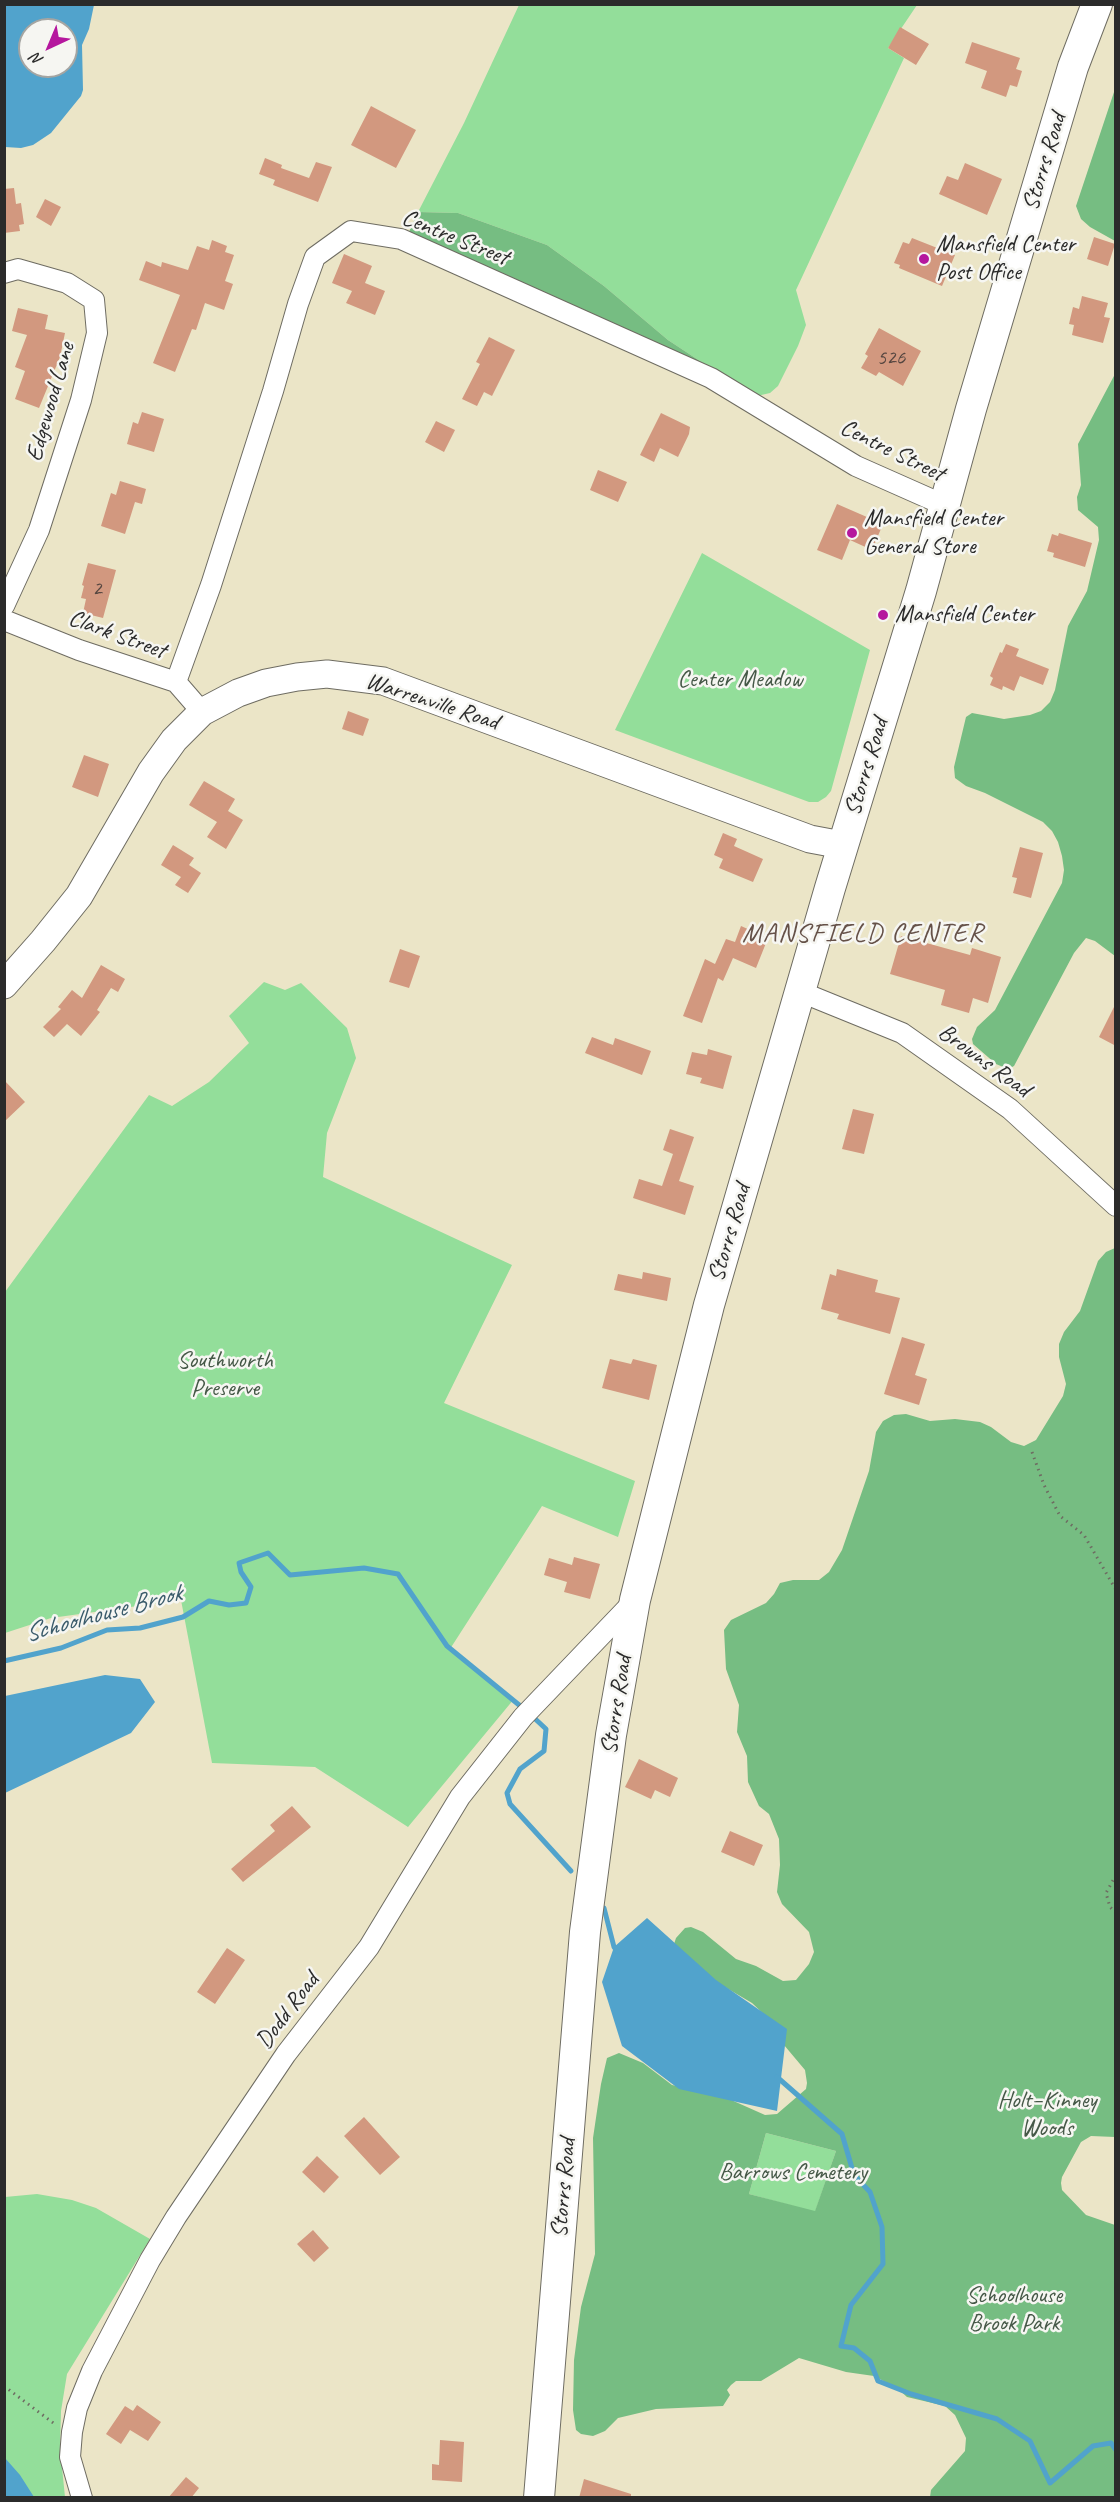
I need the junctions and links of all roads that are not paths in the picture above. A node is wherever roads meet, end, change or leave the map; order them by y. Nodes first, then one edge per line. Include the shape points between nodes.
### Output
1 (1097, 4) edge
2 (4, 273) edge
3 (944, 505) junction
4 (4, 606) edge
5 (4, 620) edge
6 (176, 682) junction
7 (202, 712) junction
8 (843, 845) junction
9 (4, 985) edge
10 (801, 992) junction
11 (1116, 1206) edge
12 (635, 1600) junction
13 (82, 2498) edge
14 (539, 2498) edge

1 - 3 main road, Storrs Road via 1073,68
2 - 4 street, Edgewood Lane via 18,269 68,283 94,300 97,333 81,400 39,530
3 - 6 street, Centre Street via 856,466 711,378 401,239 351,231 315,257 211,585
3 - 8 main road, Storrs Road
5 - 6 street, Clark Street
6 - 7 street, Clark Street
7 - 8 main road, Warrenville Road via 266,682 327,674 383,681 810,839
7 - 9 main road, Warrenville Road via 174,740 151,772 79,896
8 - 10 main road, Storrs Road
10 - 11 street, Browns Road via 902,1033 1010,1109
10 - 12 main road, Storrs Road via 710,1305
12 - 13 street, Dodd Road via 538,1700 460,1797 369,1947 286,2054 176,2217 150,2260 76,2408 70,2457
12 - 14 main road, Storrs Road via 611,1735 590,1892

